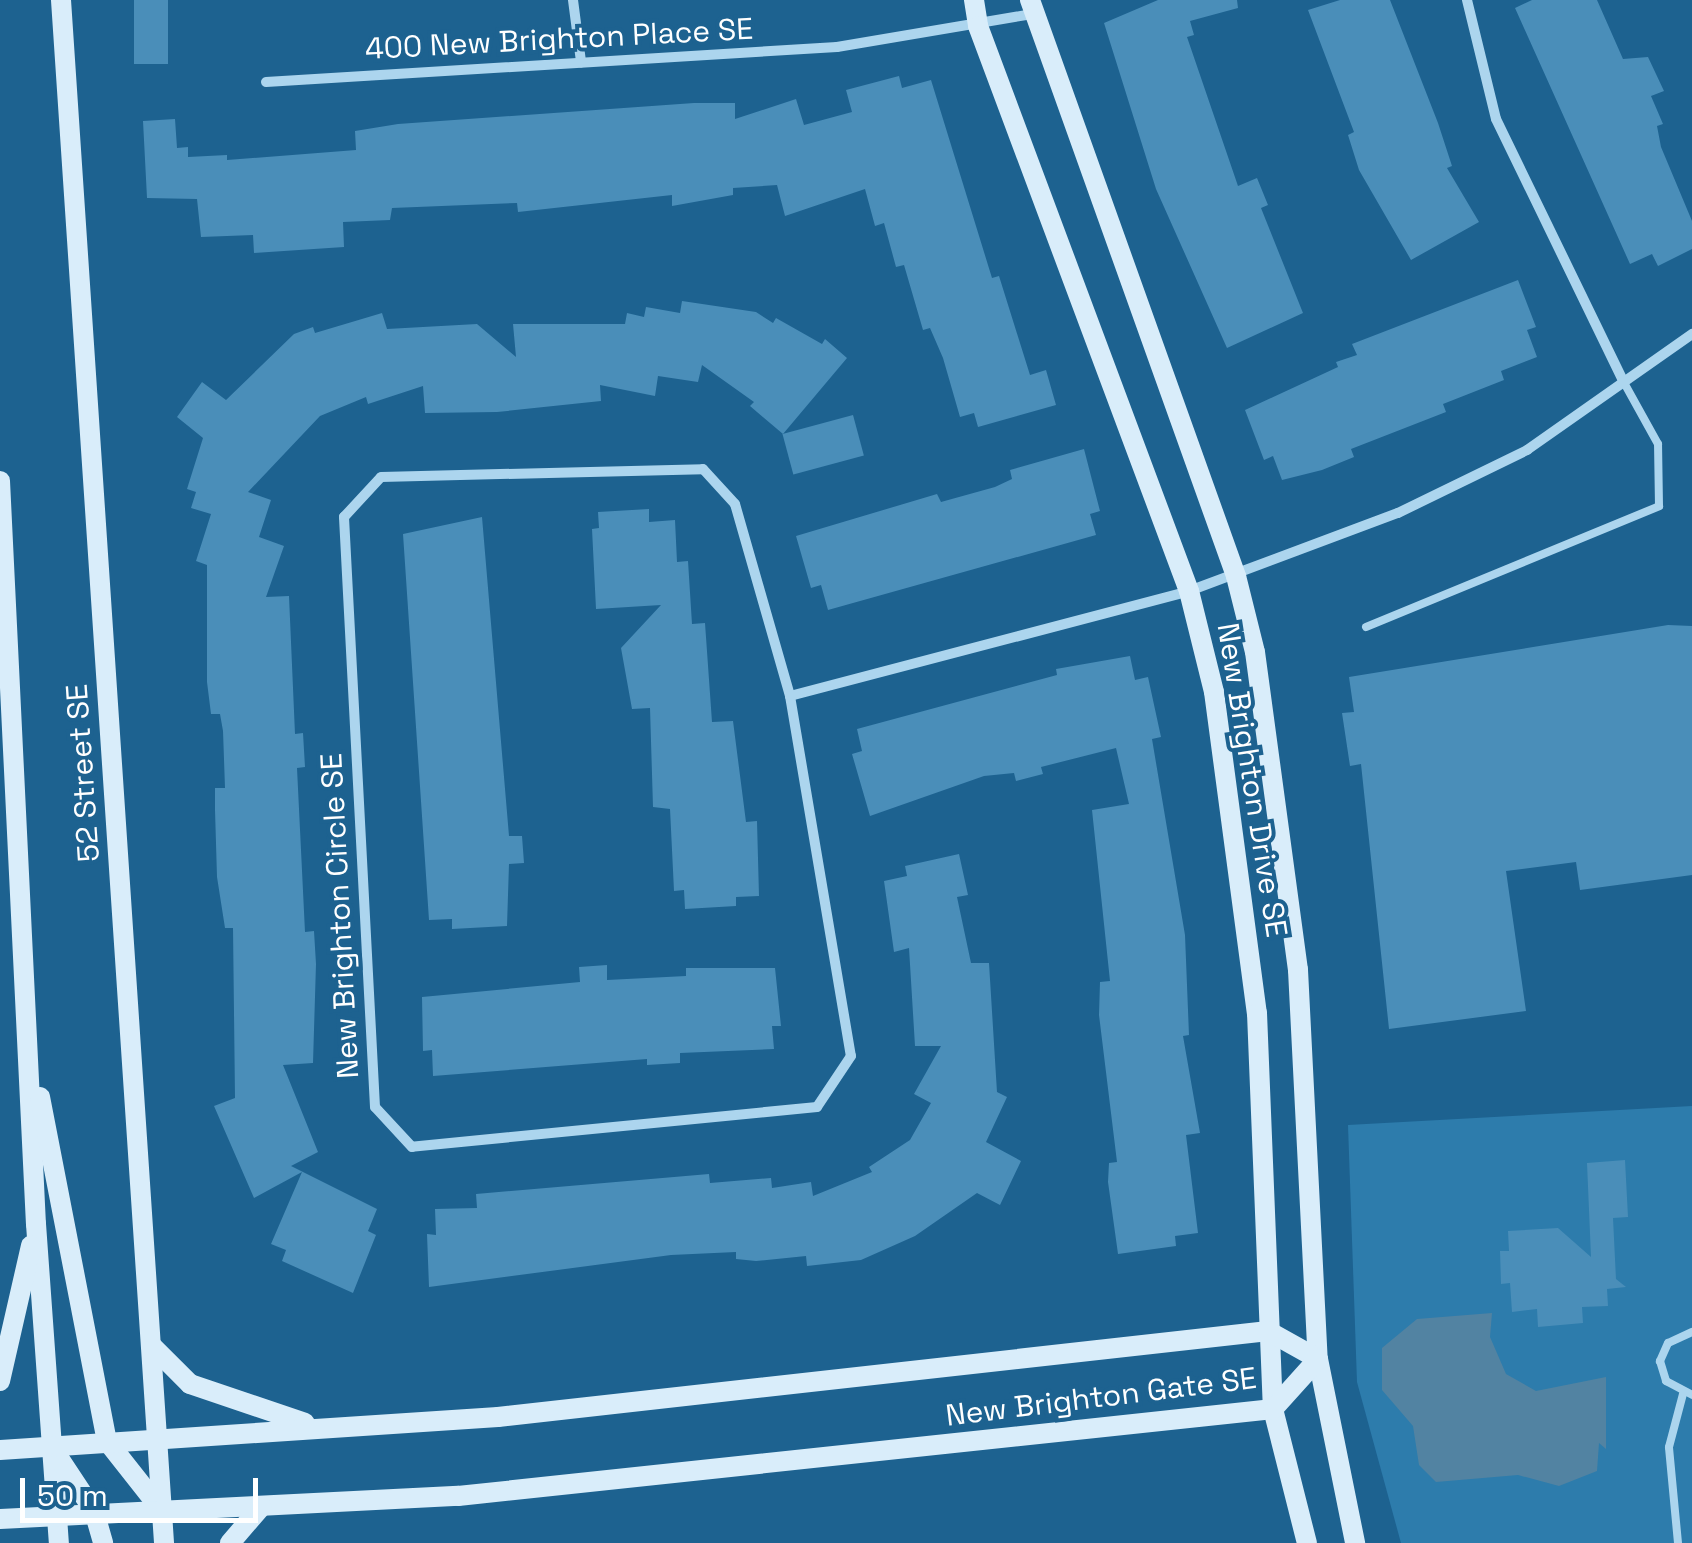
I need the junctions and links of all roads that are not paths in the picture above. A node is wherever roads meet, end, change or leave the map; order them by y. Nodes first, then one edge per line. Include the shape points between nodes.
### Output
1 (62, 0) edge
2 (574, 0) edge
3 (974, 0) edge
4 (1467, 0) edge
5 (1031, 7) edge
6 (978, 26) junction
7 (581, 62) junction
8 (266, 82) dead end
9 (1692, 334) edge
10 (1622, 379) junction
11 (0, 481) edge
12 (1236, 576) junction
13 (1189, 591) junction
14 (1366, 627) dead end
15 (790, 696) junction
16 (33, 1071) junction
17 (36, 1224) junction
18 (1268, 1332) junction
19 (1692, 1332) edge
20 (152, 1346) junction
21 (1318, 1359) junction
22 (0, 1381) edge
23 (1688, 1395) edge
24 (1273, 1409) junction
25 (317, 1426) junction
26 (156, 1438) junction
27 (107, 1441) junction
28 (51, 1446) junction
29 (0, 1450) edge
30 (261, 1507) junction
31 (161, 1508) junction
32 (94, 1511) junction
33 (57, 1513) junction
34 (0, 1519) edge
35 (59, 1543) edge
36 (102, 1543) edge
37 (164, 1543) edge
38 (230, 1543) edge
39 (1306, 1543) edge
40 (1355, 1543) edge
41 (1678, 1543) edge

1 - 20 street, 52 Street SE
2 - 7 street
3 - 6 street, New Brighton Drive SE
4 - 10 street via 1496,118
5 - 6 street, 400 New Brighton Place SE
5 - 12 street, New Brighton Drive SE
6 - 7 street, 400 New Brighton Place SE via 836,47
6 - 13 street, New Brighton Drive SE
7 - 8 street, 400 New Brighton Place SE
9 - 10 street
10 - 12 street via 1527,450 1398,513
10 - 14 lane via 1658,444 1659,506
11 - 16 street
12 - 13 street
12 - 21 street, New Brighton Drive SE via 1255,652 1298,970
13 - 15 street
13 - 18 street, New Brighton Drive SE via 1230,790 1256,1013
15 - 15 street, New Brighton Circle SE via 736,504 703,469 381,477 344,517 375,1107 412,1147 817,1107 851,1056
16 - 17 street
16 - 27 street via 55,1148
17 - 22 street
17 - 28 street
18 - 21 street, New Brighton Gate SE
18 - 24 street, New Brighton Drive SE
18 - 25 street, New Brighton Gate SE via 498,1417
19 - 23 lane via 1668,1344 1660,1361 1666,1381
20 - 25 street via 190,1384
20 - 26 street, 52 Street SE
21 - 24 street, New Brighton Gate SE
21 - 40 street, New Brighton Drive SE
23 - 41 lane via 1669,1447
24 - 30 street, New Brighton Gate SE via 458,1496
24 - 39 street, New Brighton Drive SE
25 - 26 street, New Brighton Gate SE
26 - 27 street, New Brighton Gate SE
26 - 31 street, 52 Street SE
27 - 28 street, New Brighton Gate SE
27 - 31 street
28 - 29 street, New Brighton Gate SE
28 - 32 street
28 - 33 street
30 - 31 street, New Brighton Gate SE
30 - 38 street
31 - 32 street, New Brighton Gate SE
31 - 37 street, 52 Street SE
32 - 33 street, New Brighton Gate SE
32 - 36 street
33 - 34 street, New Brighton Gate SE
33 - 35 street

